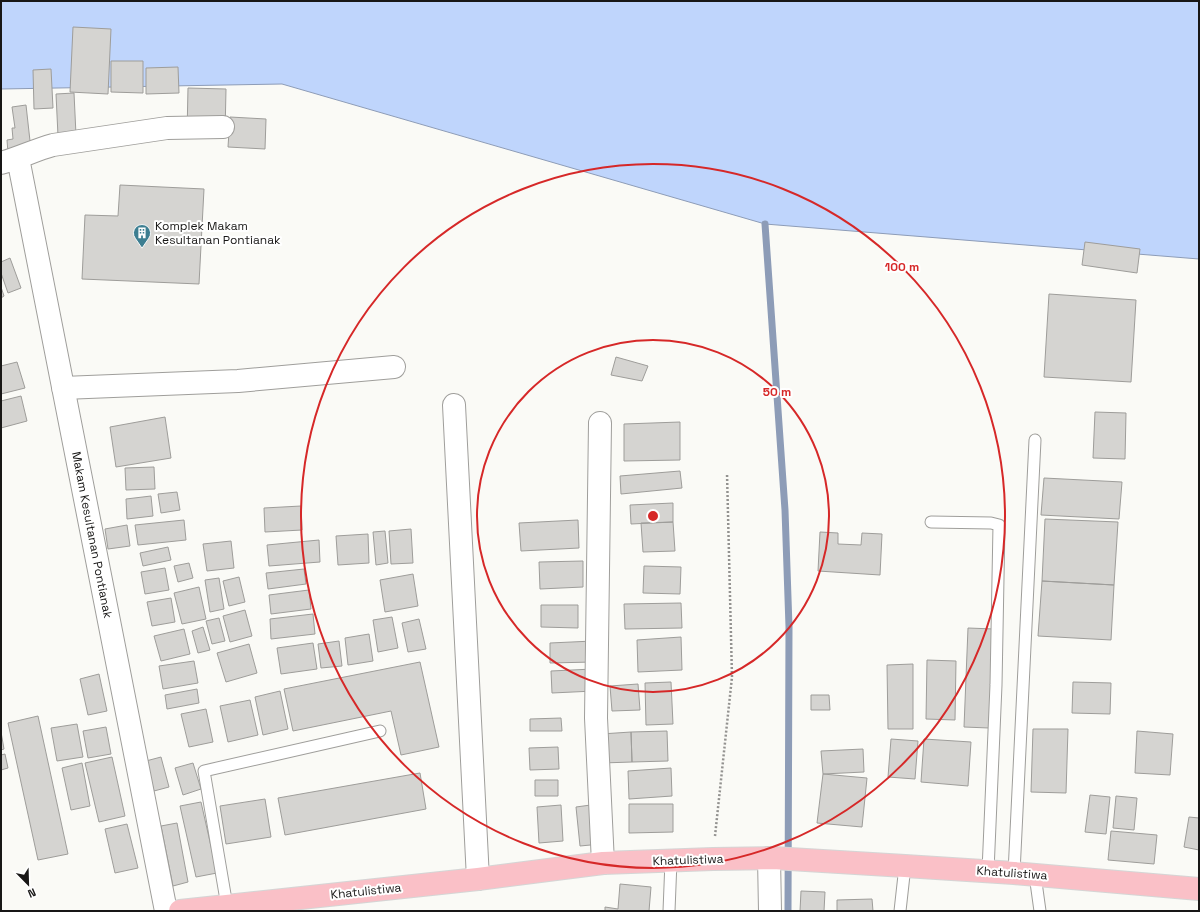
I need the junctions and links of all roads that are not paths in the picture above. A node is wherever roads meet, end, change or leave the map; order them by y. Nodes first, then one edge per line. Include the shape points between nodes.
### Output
1 (223, 127) dead end
2 (10, 160) edge
3 (394, 367) dead end
4 (63, 388) junction
5 (454, 405) dead end
6 (600, 423) dead end
7 (1035, 440) dead end
8 (931, 522) dead end
9 (380, 731) dead end
10 (771, 858) junction
11 (671, 861) junction
12 (603, 863) junction
13 (905, 866) junction
14 (988, 871) junction
15 (1024, 874) junction
16 (478, 879) junction
17 (1199, 889) edge
18 (227, 906) junction
19 (166, 911) edge
20 (180, 911) edge
21 (669, 911) edge
22 (770, 911) edge
23 (900, 911) edge
24 (1040, 911) edge

1 - 2 street via 159,129 53,146
2 - 4 street, Makam Kesultanan Pontianak
3 - 4 street via 238,381
4 - 19 street, Makam Kesultanan Pontianak
5 - 16 street
6 - 12 street via 596,718
7 - 15 lane
8 - 14 lane via 991,523 999,526 996,685
9 - 18 lane via 204,771
10 - 11 highway, Khatulistiwa
10 - 13 highway, Khatulistiwa
10 - 22 street
11 - 12 highway, Khatulistiwa
11 - 21 lane
12 - 16 highway, Khatulistiwa
13 - 14 highway, Khatulistiwa
13 - 23 lane
14 - 15 highway, Khatulistiwa
15 - 17 highway, Khatulistiwa
15 - 24 lane
16 - 18 highway, Khatulistiwa
18 - 20 highway, Khatulistiwa

